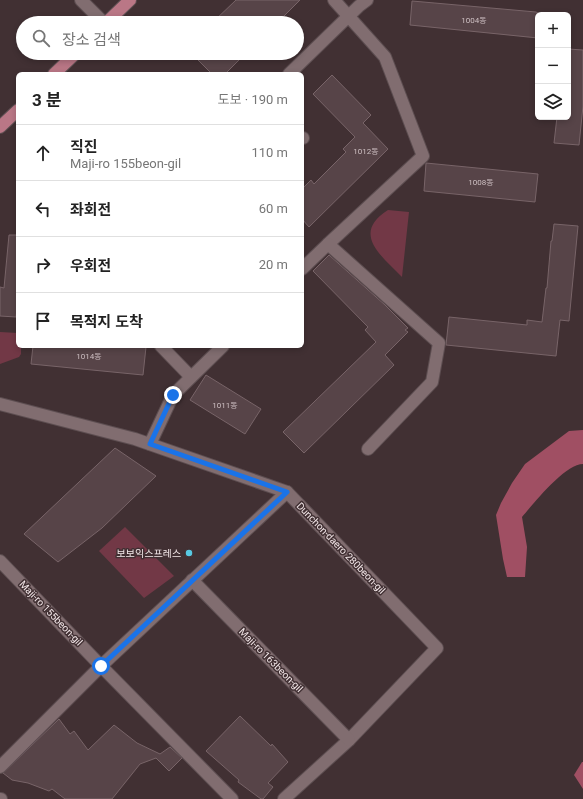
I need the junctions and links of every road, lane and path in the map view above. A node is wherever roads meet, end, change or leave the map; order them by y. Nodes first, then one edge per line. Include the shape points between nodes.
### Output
1 (81, 0) edge
2 (130, 0) edge
3 (334, 0) edge
4 (367, 0) edge
5 (98, 16) edge
6 (113, 16) edge
7 (348, 16) junction
8 (304, 59) edge
9 (69, 60) edge
10 (303, 60) edge
11 (56, 72) edge
12 (291, 72) edge
13 (16, 112) edge
14 (0, 127) edge
15 (328, 244) junction
16 (304, 267) edge
17 (162, 348) edge
18 (221, 348) edge
19 (191, 377) junction
20 (0, 404) edge
21 (150, 444) junction
22 (368, 449) dead end
23 (287, 492) junction
24 (0, 561) edge
25 (192, 580) junction
26 (101, 666) junction
27 (349, 740) junction
28 (0, 767) edge
29 (232, 799) edge
30 (284, 799) edge

1 - 5 street
2 - 6 main road
3 - 7 street
4 - 7 street
7 - 8 street
7 - 15 street via 385,57 423,156
9 - 11 main road
10 - 12 street
13 - 14 main road
15 - 16 street
15 - 22 street via 440,343 432,382
17 - 19 street
18 - 19 street
19 - 21 street via 173,395
20 - 21 street, Dunchon-daero 280beon-gil
21 - 23 street, Dunchon-daero 280beon-gil
23 - 25 street
23 - 27 street, Dunchon-daero 280beon-gil via 437,648
24 - 26 street, Maji-ro 155beon-gil
25 - 26 street
25 - 27 street, Maji-ro 163beon-gil
26 - 28 street
26 - 29 street
27 - 30 street

